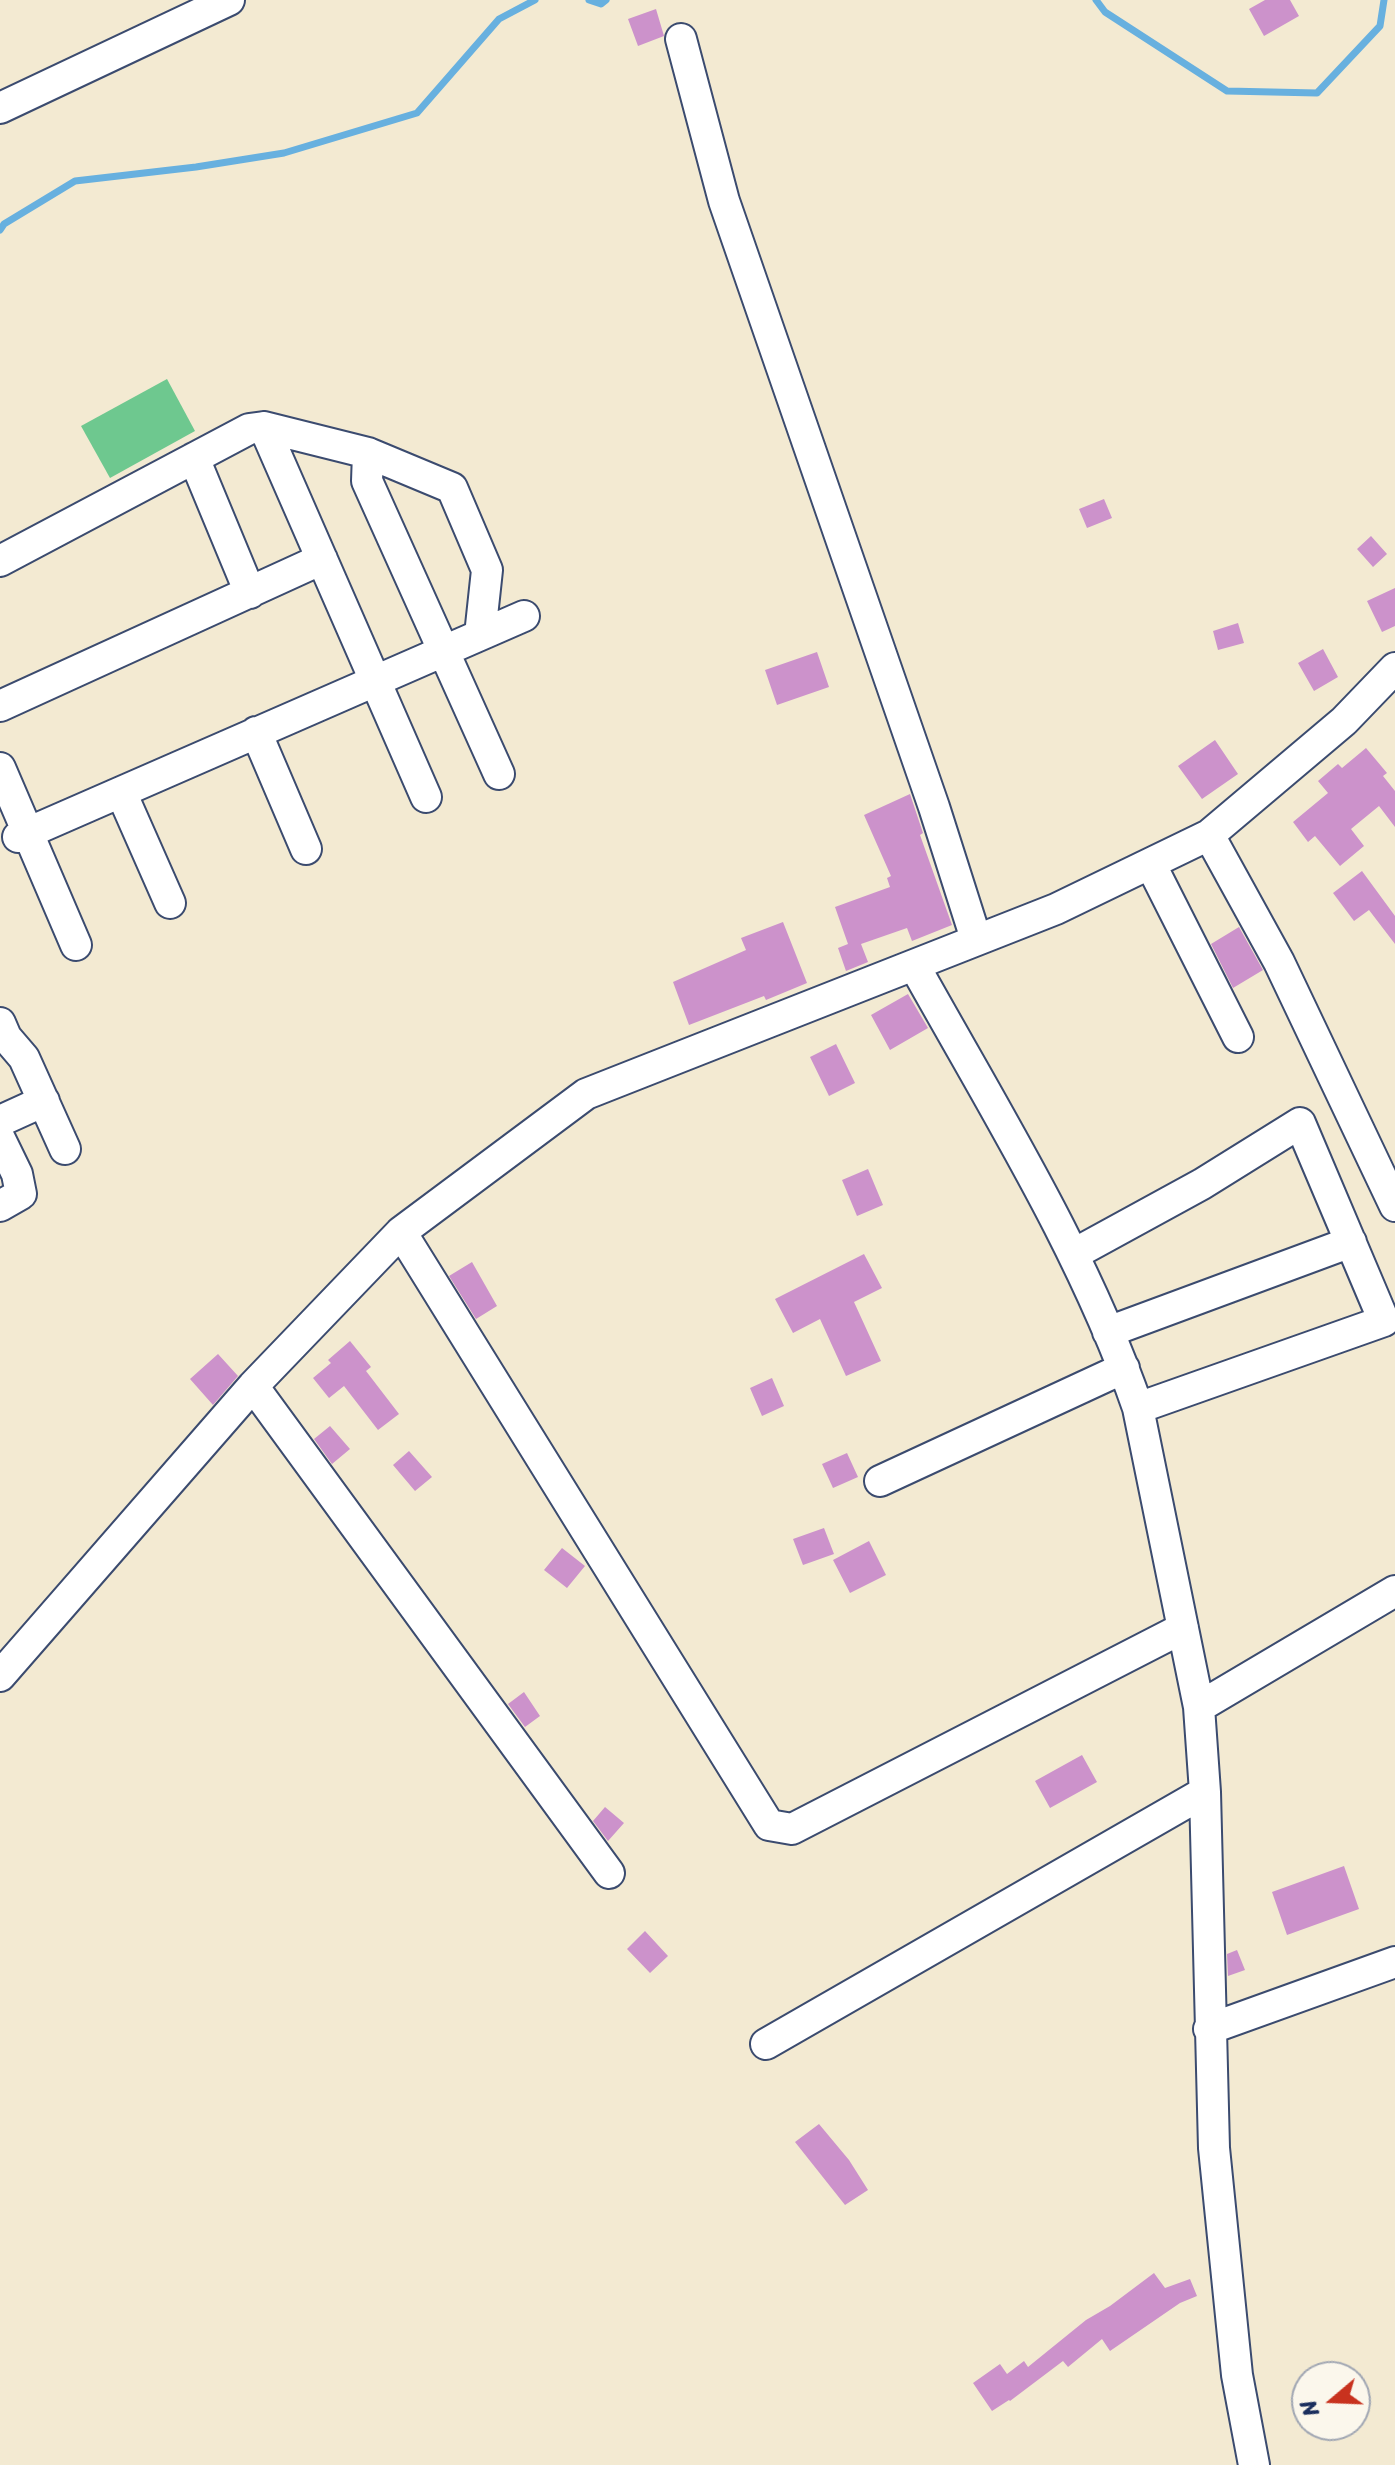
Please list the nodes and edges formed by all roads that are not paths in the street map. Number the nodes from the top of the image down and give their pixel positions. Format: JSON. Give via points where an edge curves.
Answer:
{"nodes":[{"id":1,"x":229,"y":0,"type":"edge"},
{"id":2,"x":681,"y":39,"type":"dead end"},
{"id":3,"x":0,"y":108,"type":"edge"},
{"id":4,"x":264,"y":427,"type":"junction"},
{"id":5,"x":368,"y":453,"type":"junction"},
{"id":6,"x":194,"y":458,"type":"junction"},
{"id":7,"x":322,"y":559,"type":"junction"},
{"id":8,"x":0,"y":561,"type":"edge"},
{"id":9,"x":250,"y":593,"type":"junction"},
{"id":10,"x":524,"y":616,"type":"dead end"},
{"id":11,"x":480,"y":635,"type":"junction"},
{"id":12,"x":443,"y":650,"type":"junction"},
{"id":13,"x":1395,"y":668,"type":"edge"},
{"id":14,"x":375,"y":680,"type":"junction"},
{"id":15,"x":0,"y":706,"type":"edge"},
{"id":16,"x":256,"y":732,"type":"junction"},
{"id":17,"x":0,"y":768,"type":"edge"},
{"id":18,"x":499,"y":774,"type":"dead end"},
{"id":19,"x":121,"y":792,"type":"junction"},
{"id":20,"x":426,"y":797,"type":"dead end"},
{"id":21,"x":1209,"y":835,"type":"junction"},
{"id":22,"x":12,"y":840,"type":"edge"},
{"id":23,"x":306,"y":849,"type":"dead end"},
{"id":24,"x":1151,"y":865,"type":"junction"},
{"id":25,"x":170,"y":903,"type":"dead end"},
{"id":26,"x":976,"y":939,"type":"junction"},
{"id":27,"x":76,"y":945,"type":"dead end"},
{"id":28,"x":914,"y":965,"type":"junction"},
{"id":29,"x":2,"y":1034,"type":"edge"},
{"id":30,"x":1238,"y":1037,"type":"dead end"},
{"id":31,"x":44,"y":1101,"type":"junction"},
{"id":32,"x":0,"y":1121,"type":"edge"},
{"id":33,"x":0,"y":1139,"type":"edge"},
{"id":34,"x":65,"y":1149,"type":"dead end"},
{"id":35,"x":0,"y":1206,"type":"edge"},
{"id":36,"x":1395,"y":1206,"type":"edge"},
{"id":37,"x":401,"y":1232,"type":"junction"},
{"id":38,"x":1351,"y":1242,"type":"junction"},
{"id":39,"x":1074,"y":1254,"type":"junction"},
{"id":40,"x":1108,"y":1332,"type":"junction"},
{"id":41,"x":1124,"y":1368,"type":"junction"},
{"id":42,"x":253,"y":1386,"type":"junction"},
{"id":43,"x":1138,"y":1408,"type":"junction"},
{"id":44,"x":880,"y":1481,"type":"dead end"},
{"id":45,"x":1395,"y":1591,"type":"edge"},
{"id":46,"x":1183,"y":1628,"type":"junction"},
{"id":47,"x":0,"y":1676,"type":"edge"},
{"id":48,"x":1199,"y":1707,"type":"junction"},
{"id":49,"x":1205,"y":1792,"type":"junction"},
{"id":50,"x":609,"y":1873,"type":"dead end"},
{"id":51,"x":1395,"y":1962,"type":"edge"},
{"id":52,"x":1209,"y":2029,"type":"junction"},
{"id":53,"x":766,"y":2044,"type":"dead end"},
{"id":54,"x":1254,"y":2465,"type":"edge"}],
"edges":[{"from":1,"to":3,"type":"street"},
{"from":2,"to":26,"type":"street","via":[[724,201]]},
{"from":4,"to":5,"type":"street"},
{"from":4,"to":6,"type":"street","via":[[249,429]]},
{"from":4,"to":7,"type":"street"},
{"from":5,"to":11,"type":"street","via":[[452,488],[487,570]]},
{"from":5,"to":12,"type":"street","via":[[367,481]]},
{"from":6,"to":8,"type":"street"},
{"from":6,"to":9,"type":"street"},
{"from":7,"to":9,"type":"street"},
{"from":7,"to":14,"type":"street"},
{"from":9,"to":15,"type":"street"},
{"from":10,"to":11,"type":"street"},
{"from":11,"to":12,"type":"street"},
{"from":12,"to":14,"type":"street"},
{"from":12,"to":18,"type":"street"},
{"from":13,"to":21,"type":"street","via":[[1344,721]]},
{"from":14,"to":16,"type":"street"},
{"from":14,"to":20,"type":"street"},
{"from":16,"to":19,"type":"street"},
{"from":16,"to":23,"type":"street"},
{"from":17,"to":22,"type":"street"},
{"from":19,"to":22,"type":"street"},
{"from":19,"to":25,"type":"street"},
{"from":21,"to":24,"type":"street"},
{"from":21,"to":36,"type":"street","via":[[1279,962]]},
{"from":22,"to":27,"type":"street"},
{"from":24,"to":26,"type":"street"},
{"from":24,"to":30,"type":"street"},
{"from":26,"to":28,"type":"street"},
{"from":28,"to":37,"type":"street","via":[[586,1094]]},
{"from":28,"to":39,"type":"street"},
{"from":29,"to":31,"type":"street","via":[[24,1058]]},
{"from":31,"to":32,"type":"street"},
{"from":31,"to":34,"type":"street"},
{"from":33,"to":35,"type":"street","via":[[21,1194]]},
{"from":37,"to":42,"type":"street"},
{"from":37,"to":46,"type":"street","via":[[769,1825],[792,1829]]},
{"from":38,"to":39,"type":"street","via":[[1300,1123]]},
{"from":38,"to":40,"type":"street"},
{"from":38,"to":43,"type":"street","via":[[1384,1321]]},
{"from":39,"to":40,"type":"street"},
{"from":40,"to":41,"type":"street"},
{"from":41,"to":43,"type":"street"},
{"from":41,"to":44,"type":"street"},
{"from":42,"to":47,"type":"street"},
{"from":42,"to":50,"type":"street"},
{"from":43,"to":46,"type":"street"},
{"from":45,"to":48,"type":"street"},
{"from":46,"to":48,"type":"street"},
{"from":48,"to":49,"type":"street"},
{"from":49,"to":52,"type":"street"},
{"from":49,"to":53,"type":"street"},
{"from":51,"to":52,"type":"street"},
{"from":52,"to":54,"type":"street","via":[[1214,2148],[1237,2375]]}]}
